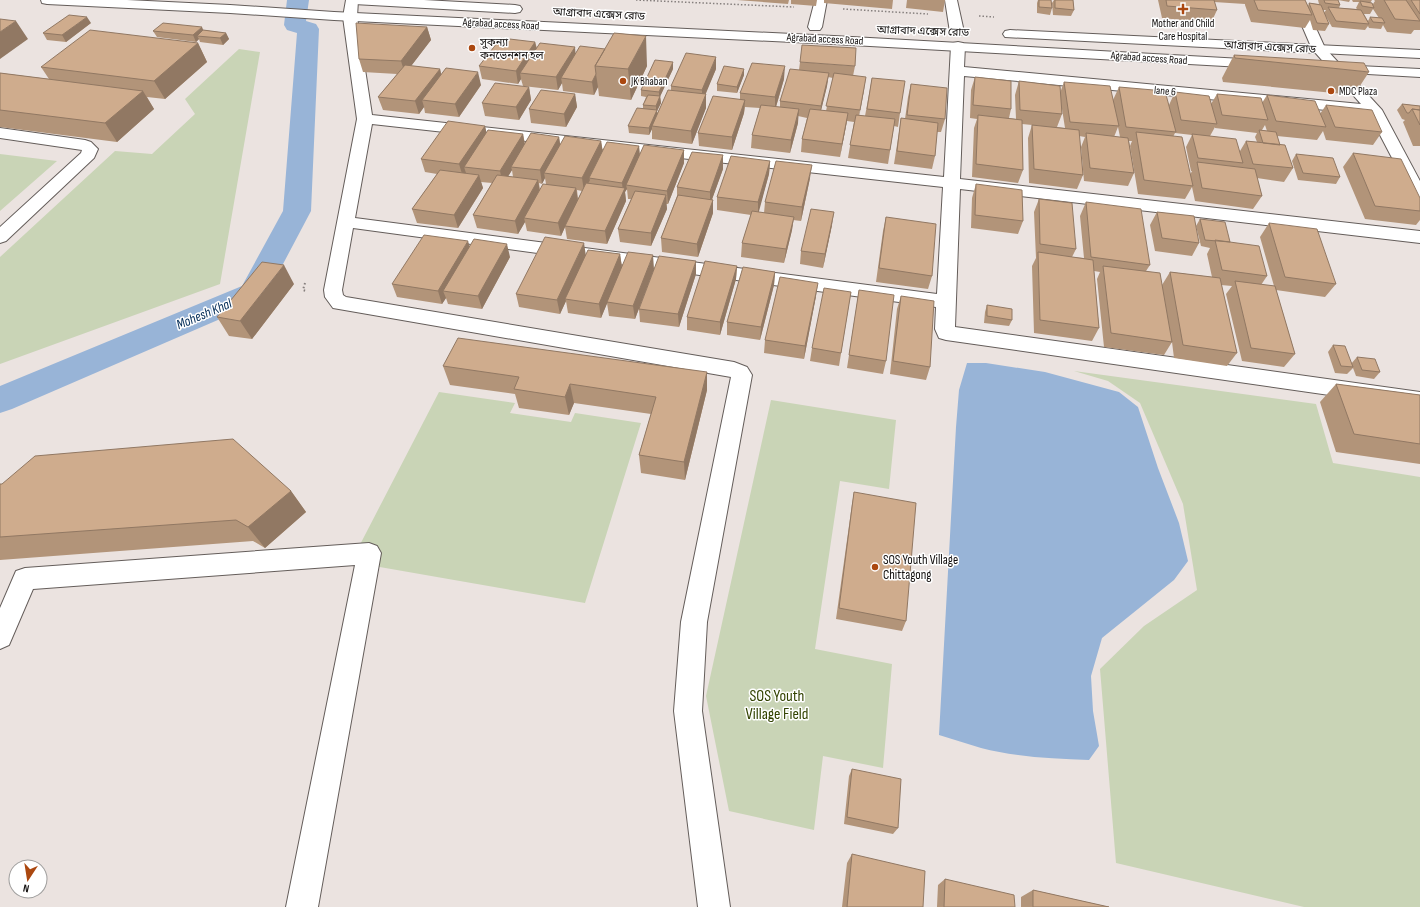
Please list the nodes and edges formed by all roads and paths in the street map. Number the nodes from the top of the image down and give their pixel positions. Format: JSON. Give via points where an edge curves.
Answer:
{"nodes":[{"id":1,"x":47,"y":0,"type":"edge"},
{"id":2,"x":353,"y":0,"type":"edge"},
{"id":3,"x":820,"y":0,"type":"edge"},
{"id":4,"x":951,"y":0,"type":"edge"},
{"id":5,"x":1297,"y":0,"type":"edge"},
{"id":6,"x":529,"y":10,"type":"dead end"},
{"id":7,"x":350,"y":17,"type":"junction"},
{"id":8,"x":744,"y":23,"type":"dead end"},
{"id":9,"x":815,"y":27,"type":"junction"},
{"id":10,"x":855,"y":28,"type":"dead end"},
{"id":11,"x":942,"y":31,"type":"dead end"},
{"id":12,"x":957,"y":32,"type":"junction"},
{"id":13,"x":973,"y":32,"type":"dead end"},
{"id":14,"x":997,"y":34,"type":"dead end"},
{"id":15,"x":958,"y":46,"type":"junction"},
{"id":16,"x":1319,"y":49,"type":"junction"},
{"id":17,"x":1420,"y":54,"type":"edge"},
{"id":18,"x":1271,"y":65,"type":"dead end"},
{"id":19,"x":1316,"y":68,"type":"edge"},
{"id":20,"x":1337,"y":69,"type":"junction"},
{"id":21,"x":957,"y":71,"type":"junction"},
{"id":22,"x":1420,"y":73,"type":"edge"},
{"id":23,"x":1374,"y":110,"type":"junction"},
{"id":24,"x":365,"y":119,"type":"junction"},
{"id":25,"x":0,"y":133,"type":"edge"},
{"id":26,"x":952,"y":183,"type":"junction"},
{"id":27,"x":1420,"y":196,"type":"edge"},
{"id":28,"x":347,"y":222,"type":"junction"},
{"id":29,"x":0,"y":237,"type":"edge"},
{"id":30,"x":1420,"y":237,"type":"edge"},
{"id":31,"x":947,"y":302,"type":"junction"},
{"id":32,"x":1420,"y":400,"type":"edge"},
{"id":33,"x":0,"y":637,"type":"edge"},
{"id":34,"x":302,"y":907,"type":"edge"},
{"id":35,"x":714,"y":907,"type":"edge"}],
"edges":[{"from":1,"to":7,"type":"street","name":"Agrabad access Road"},
{"from":2,"to":6,"type":"street"},
{"from":2,"to":7,"type":"street"},
{"from":3,"to":9,"type":"street"},
{"from":4,"to":12,"type":"street"},
{"from":5,"to":16,"type":"street"},
{"from":7,"to":15,"type":"street","name":"Agrabad access Road"},
{"from":7,"to":24,"type":"street"},
{"from":8,"to":9,"type":"street"},
{"from":9,"to":10,"type":"street"},
{"from":11,"to":12,"type":"street","name":"আগ্রাবাদ এক্সেস রোড"},
{"from":12,"to":13,"type":"street","name":"আগ্রাবাদ এক্সেস রোড"},
{"from":14,"to":16,"type":"street","name":"আগ্রাবাদ এক্সেস রোড"},
{"from":15,"to":18,"type":"street","name":"Agrabad access Road"},
{"from":15,"to":21,"type":"street"},
{"from":16,"to":17,"type":"street","name":"আগ্রাবাদ এক্সেস রোড"},
{"from":16,"to":20,"type":"street"},
{"from":19,"to":20,"type":"street"},
{"from":20,"to":22,"type":"street"},
{"from":20,"to":23,"type":"street"},
{"from":21,"to":23,"type":"street","name":"lane 6"},
{"from":21,"to":26,"type":"street"},
{"from":23,"to":27,"type":"street"},
{"from":24,"to":26,"type":"street"},
{"from":24,"to":28,"type":"street"},
{"from":25,"to":29,"type":"street","via":[[85,145],[90,149],[88,155]]},
{"from":26,"to":30,"type":"street"},
{"from":26,"to":31,"type":"street"},
{"from":28,"to":31,"type":"street"},
{"from":28,"to":35,"type":"street","via":[[333,290],[334,297],[340,303],[734,370],[742,375],[694,622],[688,711]]},
{"from":31,"to":32,"type":"street","via":[[945,329],[946,333],[952,335]]},
{"from":33,"to":34,"type":"street","via":[[25,580],[369,553]]}]}
